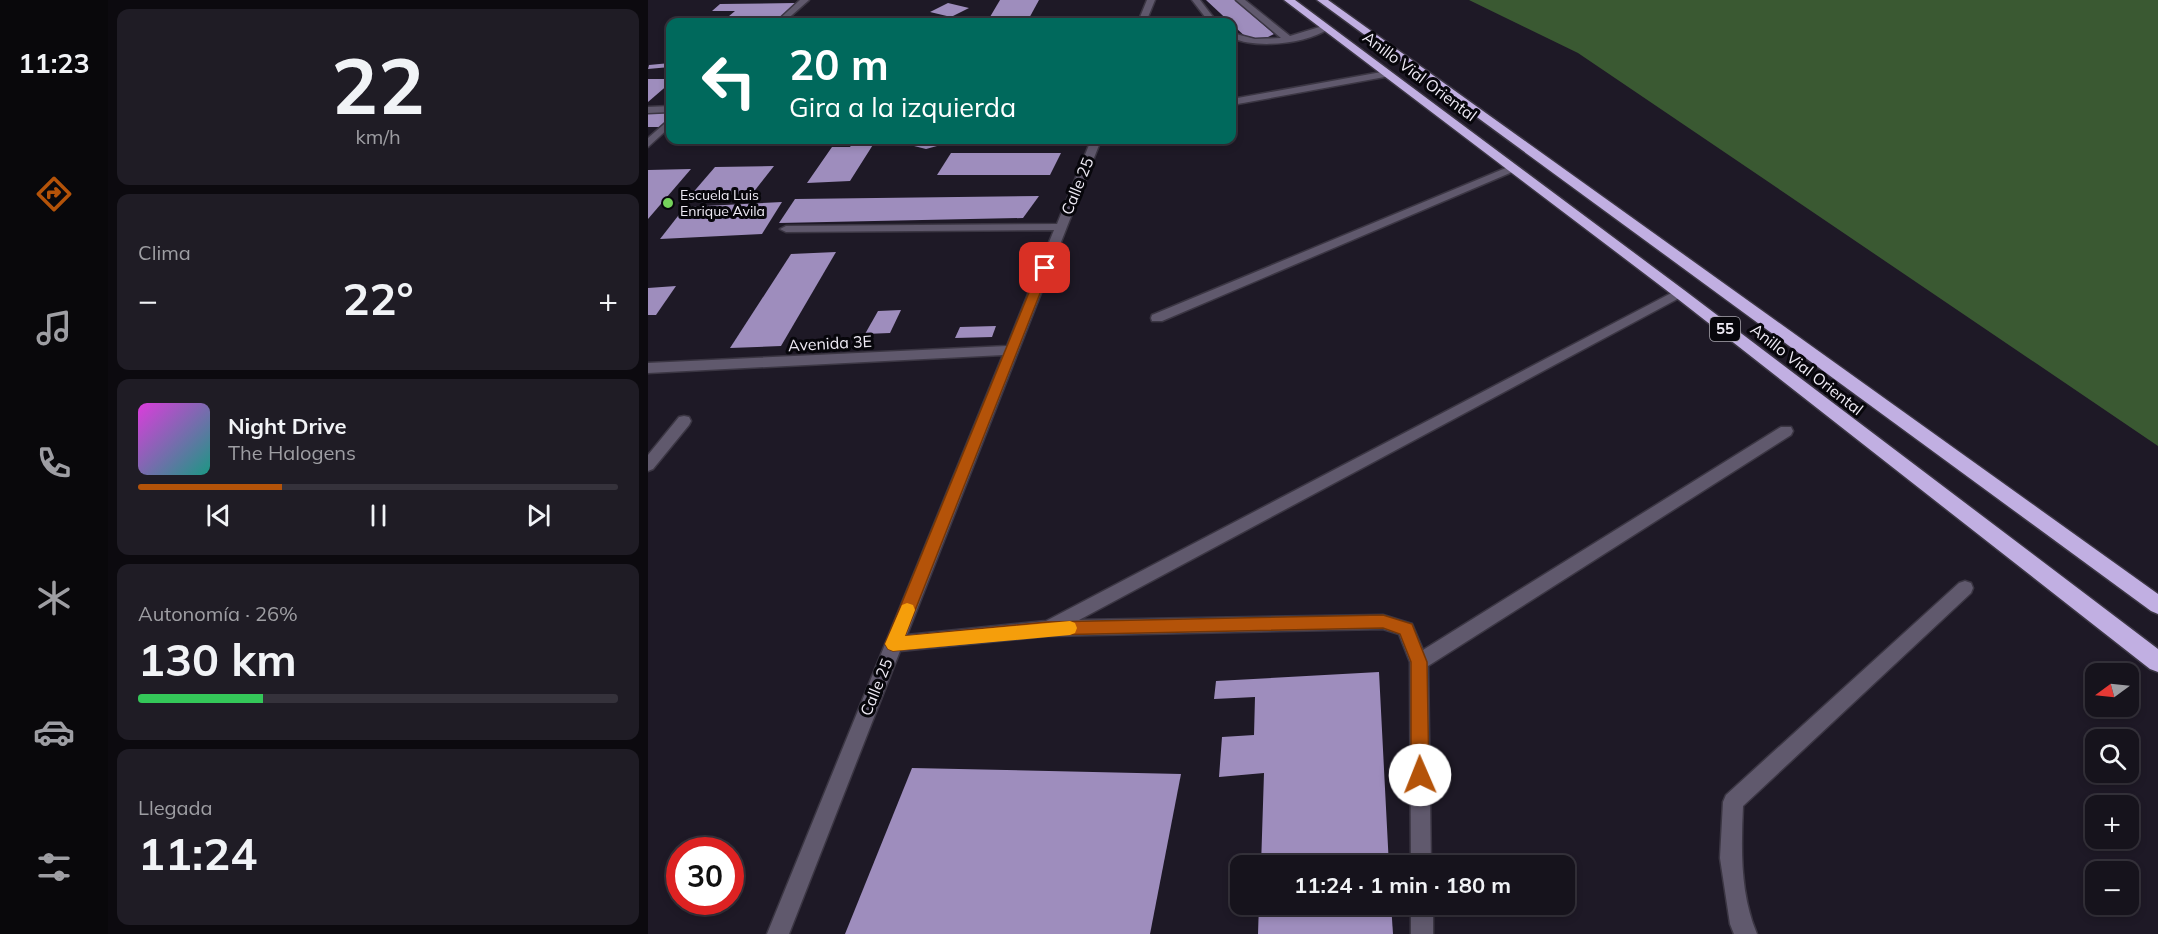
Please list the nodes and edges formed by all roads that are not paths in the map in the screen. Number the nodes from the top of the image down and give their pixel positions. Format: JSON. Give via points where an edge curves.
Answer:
{"nodes":[{"id":1,"x":804,"y":0,"type":"edge"},
{"id":2,"x":1151,"y":0,"type":"edge"},
{"id":3,"x":1196,"y":0,"type":"edge"},
{"id":4,"x":1240,"y":0,"type":"edge"},
{"id":5,"x":1289,"y":0,"type":"edge"},
{"id":6,"x":1322,"y":0,"type":"edge"},
{"id":7,"x":784,"y":18,"type":"edge"},
{"id":8,"x":1144,"y":18,"type":"edge"},
{"id":9,"x":1210,"y":18,"type":"edge"},
{"id":10,"x":1326,"y":28,"type":"junction"},
{"id":11,"x":1236,"y":36,"type":"edge"},
{"id":12,"x":1288,"y":39,"type":"junction"},
{"id":13,"x":1388,"y":74,"type":"junction"},
{"id":14,"x":1236,"y":101,"type":"edge"},
{"id":15,"x":666,"y":109,"type":"edge"},
{"id":16,"x":648,"y":110,"type":"edge"},
{"id":17,"x":666,"y":126,"type":"edge"},
{"id":18,"x":648,"y":144,"type":"edge"},
{"id":19,"x":1094,"y":144,"type":"edge"},
{"id":20,"x":1512,"y":168,"type":"junction"},
{"id":21,"x":1061,"y":227,"type":"junction"},
{"id":22,"x":786,"y":230,"type":"dead end"},
{"id":23,"x":1679,"y":293,"type":"junction"},
{"id":24,"x":1157,"y":318,"type":"dead end"},
{"id":25,"x":1013,"y":350,"type":"junction"},
{"id":26,"x":648,"y":368,"type":"edge"},
{"id":27,"x":684,"y":421,"type":"dead end"},
{"id":28,"x":1786,"y":431,"type":"dead end"},
{"id":29,"x":648,"y":465,"type":"edge"},
{"id":30,"x":1965,"y":588,"type":"dead end"},
{"id":31,"x":2158,"y":605,"type":"edge"},
{"id":32,"x":1047,"y":628,"type":"junction"},
{"id":33,"x":893,"y":644,"type":"junction"},
{"id":34,"x":1419,"y":662,"type":"junction"},
{"id":35,"x":2158,"y":662,"type":"edge"},
{"id":36,"x":1421,"y":855,"type":"edge"},
{"id":37,"x":1422,"y":915,"type":"edge"},
{"id":38,"x":778,"y":934,"type":"edge"},
{"id":39,"x":1422,"y":934,"type":"edge"},
{"id":40,"x":1746,"y":934,"type":"edge"}],
"edges":[{"from":1,"to":7,"type":"street"},
{"from":2,"to":8,"type":"street"},
{"from":3,"to":9,"type":"street"},
{"from":4,"to":12,"type":"street"},
{"from":5,"to":10,"type":"highway","name":"Anillo Vial Oriental","number":"55"},
{"from":6,"to":31,"type":"highway","name":"Anillo Vial Oriental","number":"55"},
{"from":10,"to":12,"type":"street"},
{"from":10,"to":13,"type":"highway","name":"Anillo Vial Oriental","number":"55"},
{"from":11,"to":12,"type":"street","via":[[1258,43]]},
{"from":13,"to":14,"type":"street"},
{"from":13,"to":20,"type":"highway","name":"Anillo Vial Oriental","number":"55"},
{"from":15,"to":16,"type":"street"},
{"from":17,"to":18,"type":"street"},
{"from":19,"to":21,"type":"street","name":"Calle 25"},
{"from":20,"to":23,"type":"highway","name":"Anillo Vial Oriental","number":"55"},
{"from":20,"to":24,"type":"street"},
{"from":21,"to":22,"type":"street"},
{"from":21,"to":25,"type":"street","name":"Calle 25"},
{"from":23,"to":32,"type":"street"},
{"from":23,"to":35,"type":"highway","name":"Anillo Vial Oriental","number":"55"},
{"from":25,"to":26,"type":"street","name":"Avenida 3E"},
{"from":25,"to":33,"type":"street","name":"Calle 25"},
{"from":27,"to":29,"type":"street"},
{"from":28,"to":34,"type":"street"},
{"from":30,"to":40,"type":"street","via":[[1732,802],[1730,858]]},
{"from":32,"to":33,"type":"street"},
{"from":32,"to":34,"type":"street","via":[[1383,622],[1406,629]]},
{"from":33,"to":38,"type":"street","name":"Calle 25"},
{"from":34,"to":36,"type":"street"},
{"from":37,"to":39,"type":"street"}]}
